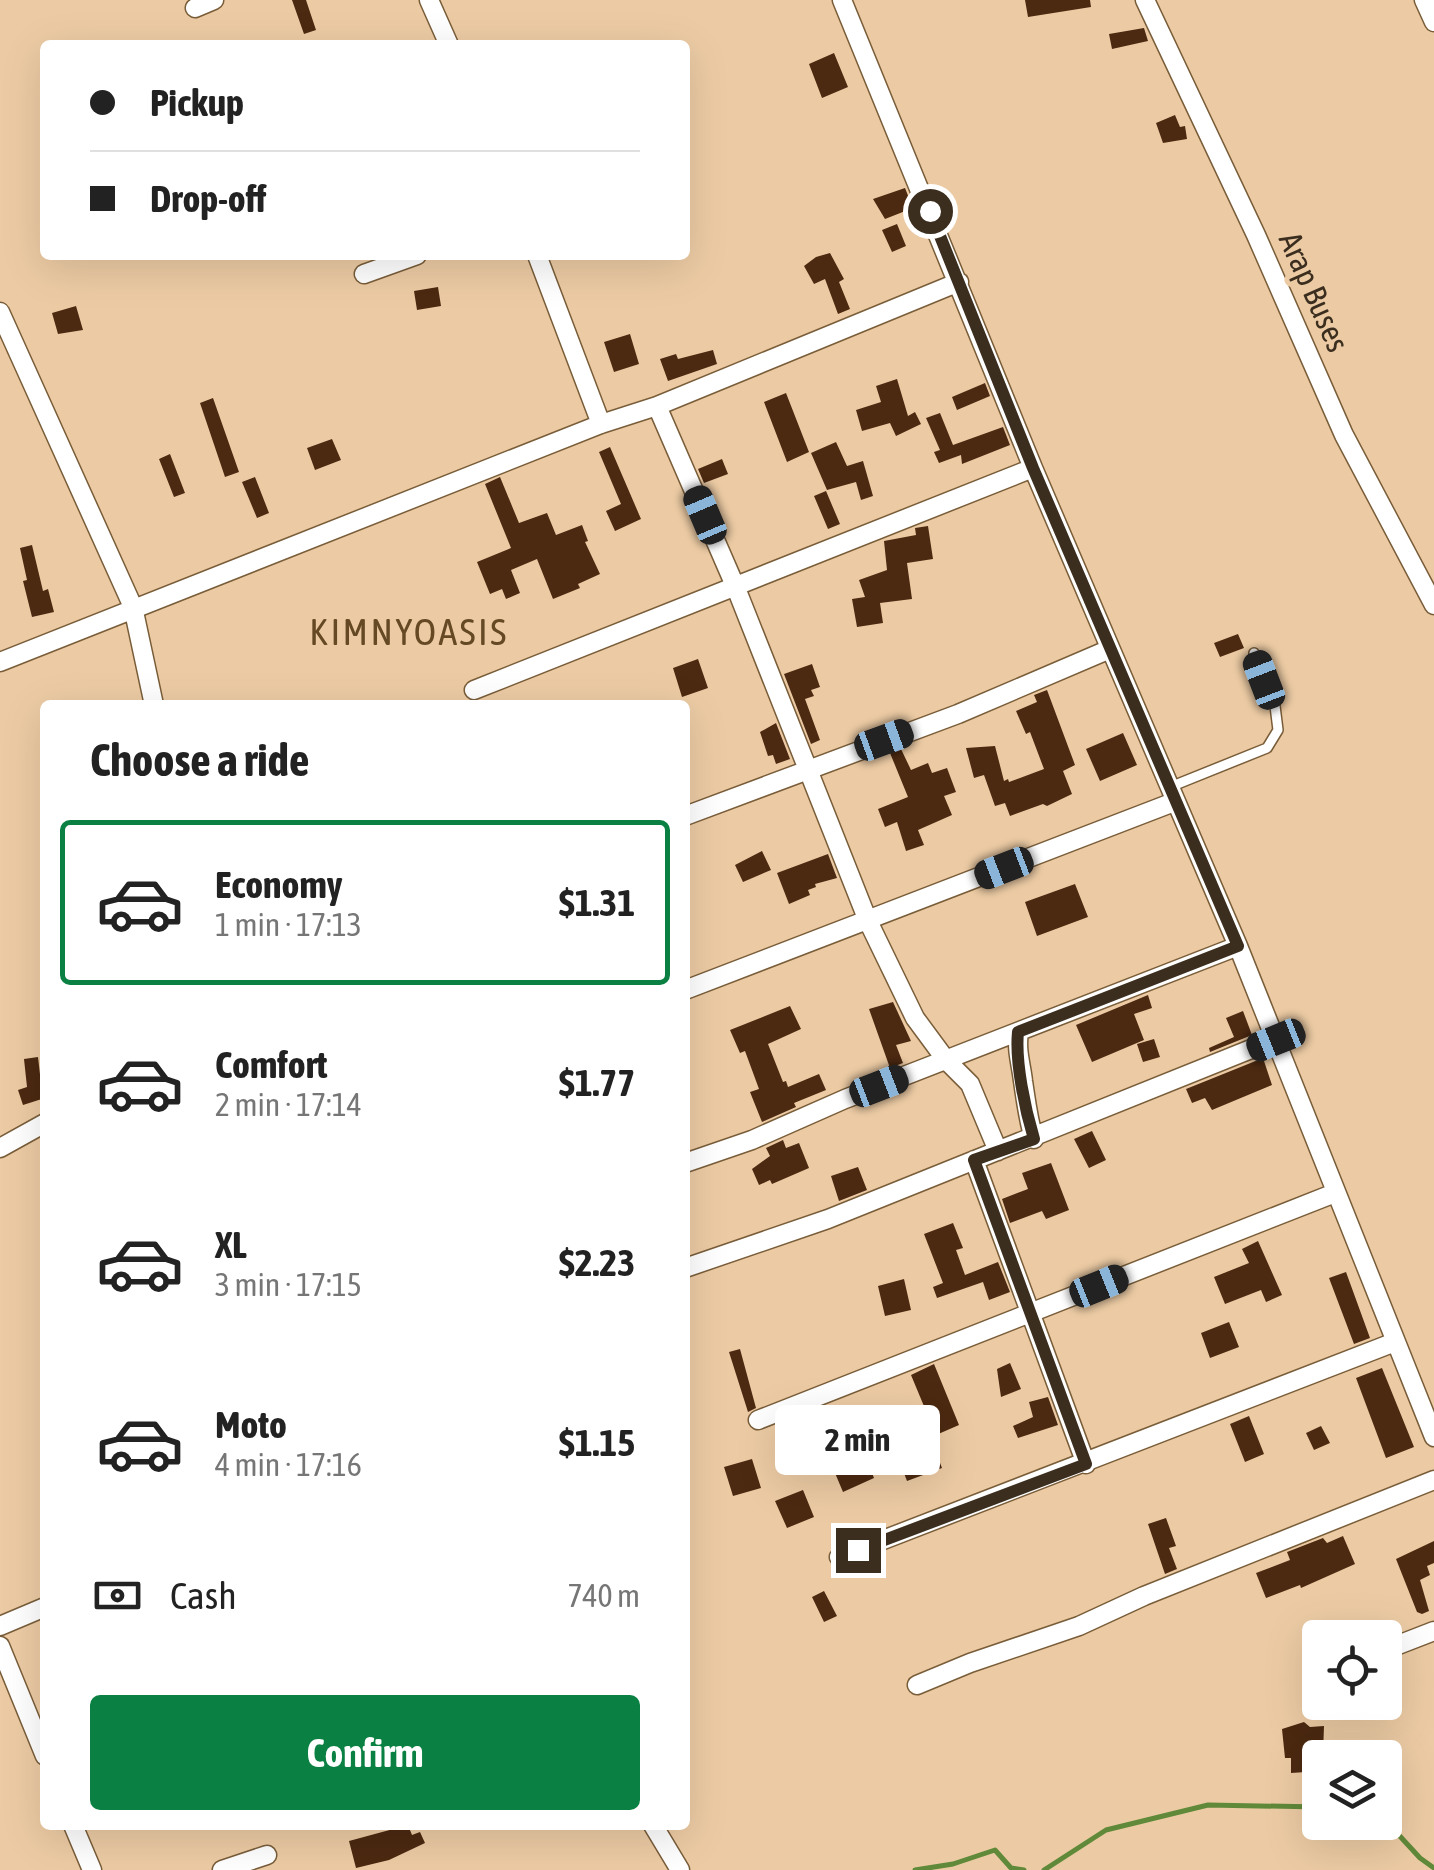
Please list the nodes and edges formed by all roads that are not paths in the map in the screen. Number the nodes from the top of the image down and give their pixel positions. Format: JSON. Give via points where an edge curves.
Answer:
{"nodes":[{"id":1,"x":214,"y":0,"type":"edge"},
{"id":2,"x":429,"y":0,"type":"edge"},
{"id":3,"x":842,"y":0,"type":"edge"},
{"id":4,"x":1145,"y":0,"type":"edge"},
{"id":5,"x":1424,"y":0,"type":"edge"},
{"id":6,"x":196,"y":8,"type":"dead end"},
{"id":7,"x":1434,"y":22,"type":"edge"},
{"id":8,"x":446,"y":40,"type":"edge"},
{"id":9,"x":403,"y":260,"type":"edge"},
{"id":10,"x":539,"y":260,"type":"edge"},
{"id":11,"x":364,"y":274,"type":"dead end"},
{"id":12,"x":960,"y":282,"type":"junction"},
{"id":13,"x":0,"y":312,"type":"edge"},
{"id":14,"x":658,"y":406,"type":"junction"},
{"id":15,"x":602,"y":424,"type":"junction"},
{"id":16,"x":1033,"y":468,"type":"junction"},
{"id":17,"x":736,"y":588,"type":"junction"},
{"id":18,"x":1434,"y":605,"type":"edge"},
{"id":19,"x":133,"y":607,"type":"junction"},
{"id":20,"x":1110,"y":649,"type":"junction"},
{"id":21,"x":1254,"y":653,"type":"dead end"},
{"id":22,"x":0,"y":662,"type":"edge"},
{"id":23,"x":474,"y":690,"type":"dead end"},
{"id":24,"x":153,"y":700,"type":"edge"},
{"id":25,"x":809,"y":767,"type":"junction"},
{"id":26,"x":1171,"y":795,"type":"junction"},
{"id":27,"x":690,"y":814,"type":"edge"},
{"id":28,"x":868,"y":920,"type":"junction"},
{"id":29,"x":1238,"y":946,"type":"junction"},
{"id":30,"x":690,"y":988,"type":"edge"},
{"id":31,"x":1018,"y":1032,"type":"junction"},
{"id":32,"x":1276,"y":1040,"type":"junction"},
{"id":33,"x":946,"y":1060,"type":"junction"},
{"id":34,"x":40,"y":1126,"type":"edge"},
{"id":35,"x":1034,"y":1139,"type":"junction"},
{"id":36,"x":0,"y":1148,"type":"edge"},
{"id":37,"x":998,"y":1151,"type":"junction"},
{"id":38,"x":974,"y":1160,"type":"junction"},
{"id":39,"x":690,"y":1162,"type":"edge"},
{"id":40,"x":1335,"y":1194,"type":"junction"},
{"id":41,"x":690,"y":1266,"type":"edge"},
{"id":42,"x":1032,"y":1312,"type":"junction"},
{"id":43,"x":1395,"y":1342,"type":"junction"},
{"id":44,"x":758,"y":1420,"type":"dead end"},
{"id":45,"x":1434,"y":1438,"type":"edge"},
{"id":46,"x":1086,"y":1464,"type":"junction"},
{"id":47,"x":1434,"y":1480,"type":"edge"},
{"id":48,"x":839,"y":1557,"type":"dead end"},
{"id":49,"x":40,"y":1609,"type":"edge"},
{"id":50,"x":0,"y":1626,"type":"edge"},
{"id":51,"x":1434,"y":1631,"type":"edge"},
{"id":52,"x":1402,"y":1643,"type":"edge"},
{"id":53,"x":0,"y":1646,"type":"edge"},
{"id":54,"x":917,"y":1685,"type":"dead end"},
{"id":55,"x":40,"y":1744,"type":"edge"},
{"id":56,"x":76,"y":1830,"type":"edge"},
{"id":57,"x":656,"y":1830,"type":"edge"},
{"id":58,"x":267,"y":1856,"type":"dead end"},
{"id":59,"x":92,"y":1870,"type":"edge"},
{"id":60,"x":222,"y":1870,"type":"edge"},
{"id":61,"x":680,"y":1870,"type":"edge"}],
"edges":[{"from":1,"to":6,"type":"street"},
{"from":2,"to":8,"type":"street"},
{"from":3,"to":12,"type":"street"},
{"from":4,"to":18,"type":"street","name":"Arap Buses","via":[[1344,434]]},
{"from":5,"to":7,"type":"street"},
{"from":9,"to":11,"type":"street"},
{"from":10,"to":15,"type":"street"},
{"from":12,"to":14,"type":"street"},
{"from":12,"to":16,"type":"street"},
{"from":13,"to":19,"type":"street"},
{"from":14,"to":15,"type":"street"},
{"from":14,"to":17,"type":"street"},
{"from":15,"to":19,"type":"street"},
{"from":16,"to":17,"type":"street"},
{"from":16,"to":20,"type":"street"},
{"from":17,"to":23,"type":"street"},
{"from":17,"to":25,"type":"street"},
{"from":19,"to":22,"type":"street"},
{"from":19,"to":24,"type":"street"},
{"from":20,"to":25,"type":"street","via":[[958,714]]},
{"from":20,"to":26,"type":"street"},
{"from":21,"to":26,"type":"lane","via":[[1278,730],[1267,748]]},
{"from":25,"to":27,"type":"street"},
{"from":25,"to":28,"type":"street"},
{"from":26,"to":28,"type":"street"},
{"from":26,"to":29,"type":"street"},
{"from":28,"to":30,"type":"street"},
{"from":28,"to":33,"type":"street","via":[[915,1018]]},
{"from":29,"to":31,"type":"street"},
{"from":29,"to":32,"type":"street"},
{"from":31,"to":33,"type":"street"},
{"from":31,"to":35,"type":"street","via":[[1024,1107]]},
{"from":32,"to":35,"type":"street"},
{"from":32,"to":40,"type":"street"},
{"from":33,"to":37,"type":"street","via":[[970,1084]]},
{"from":33,"to":39,"type":"street"},
{"from":34,"to":36,"type":"street"},
{"from":35,"to":37,"type":"street"},
{"from":37,"to":38,"type":"street"},
{"from":38,"to":41,"type":"street"},
{"from":38,"to":42,"type":"street"},
{"from":40,"to":42,"type":"street"},
{"from":40,"to":43,"type":"street"},
{"from":42,"to":44,"type":"street"},
{"from":42,"to":46,"type":"street"},
{"from":43,"to":45,"type":"street"},
{"from":43,"to":46,"type":"street"},
{"from":46,"to":48,"type":"street"},
{"from":47,"to":54,"type":"street"},
{"from":49,"to":50,"type":"street"},
{"from":51,"to":52,"type":"street"},
{"from":53,"to":55,"type":"street"},
{"from":56,"to":59,"type":"street"},
{"from":57,"to":61,"type":"street"},
{"from":58,"to":60,"type":"street"}]}
